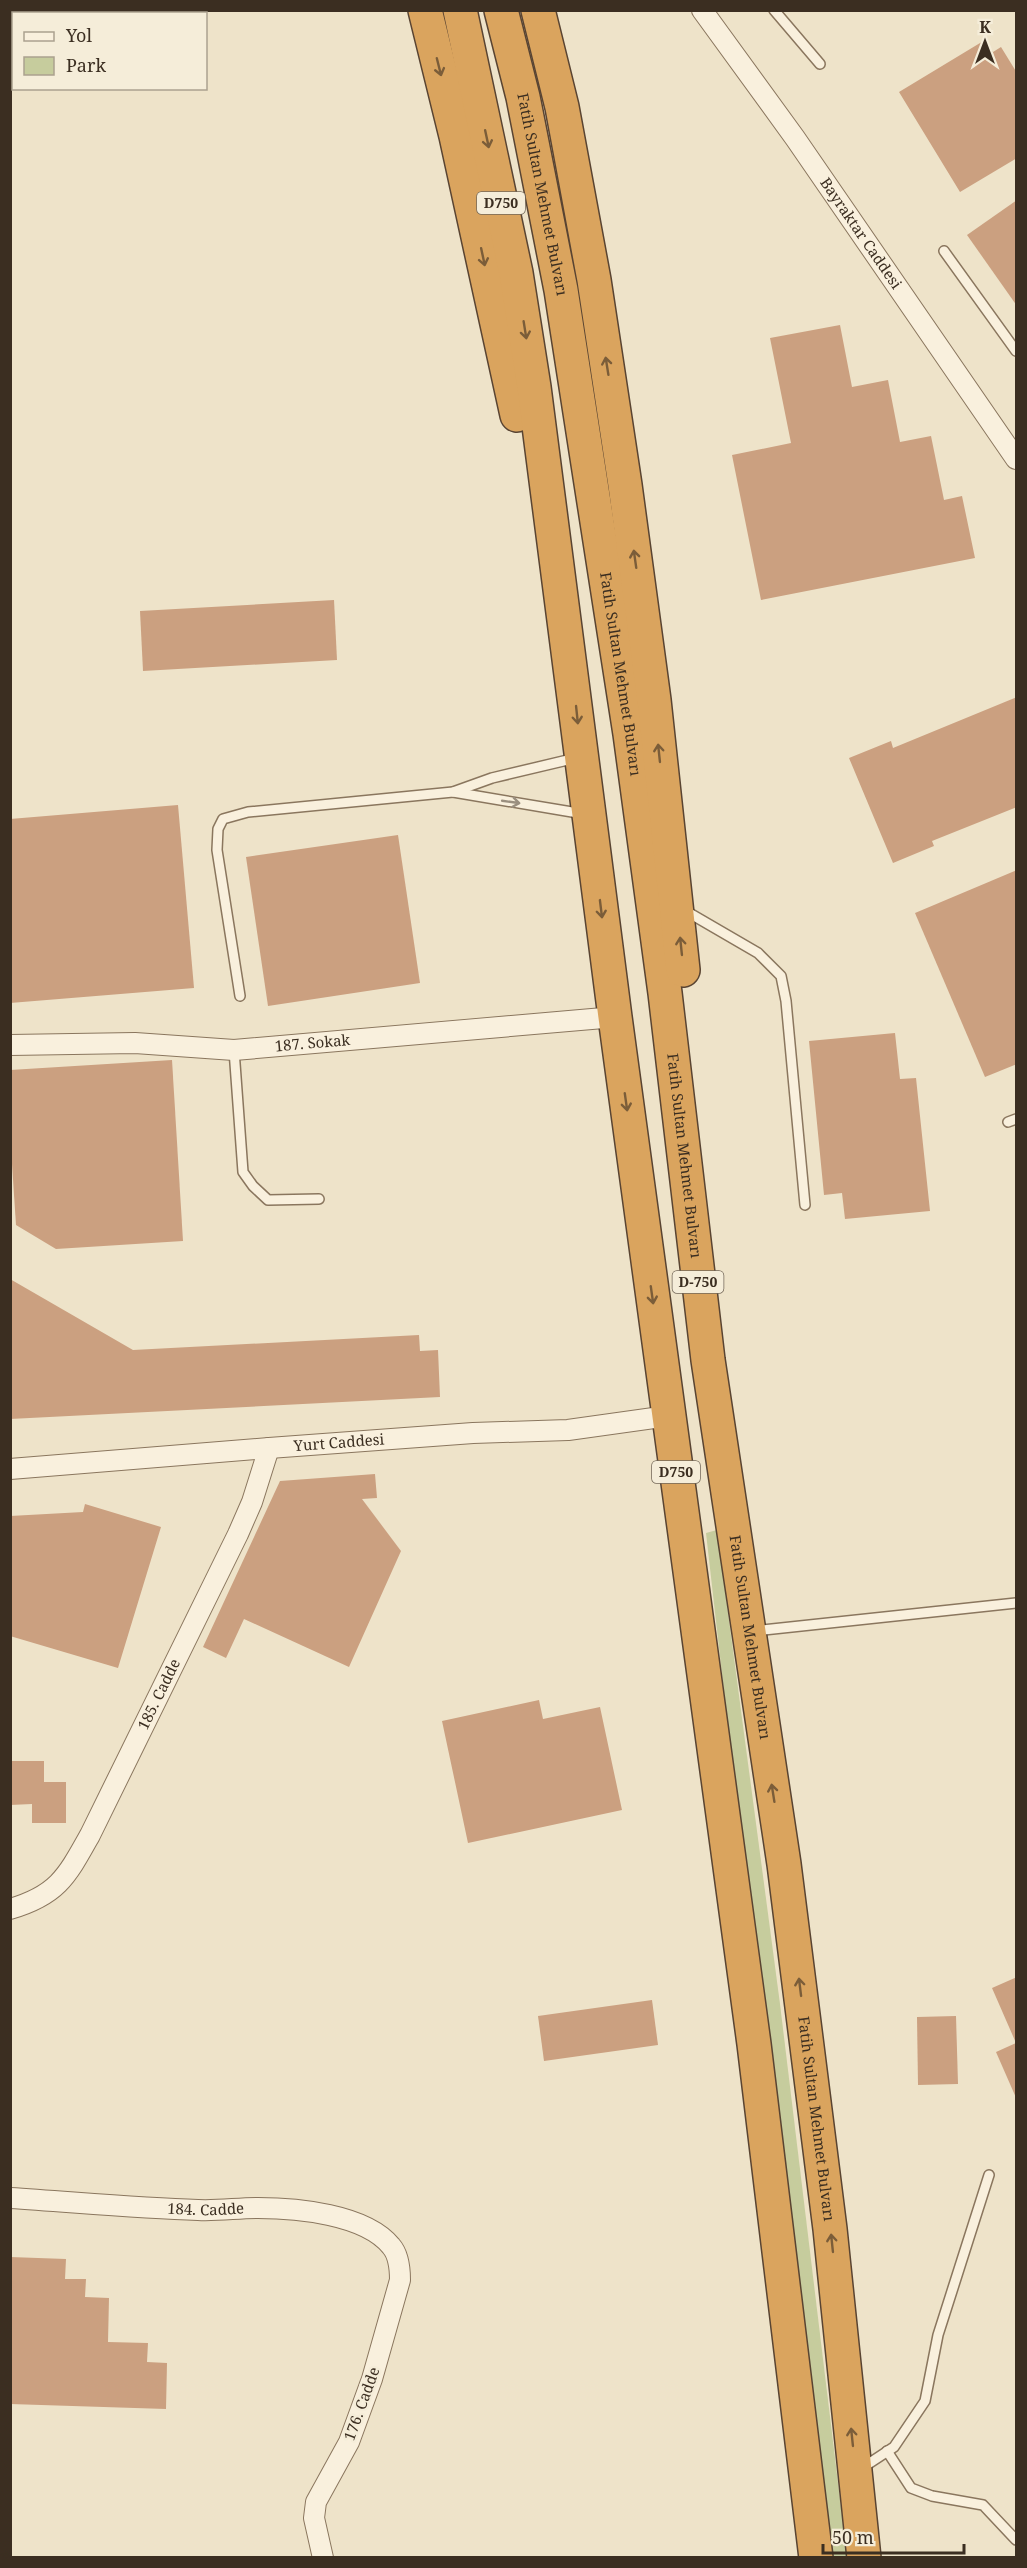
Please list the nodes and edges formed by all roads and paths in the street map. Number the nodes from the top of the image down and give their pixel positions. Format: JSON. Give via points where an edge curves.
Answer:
{"nodes":[{"id":1,"x":425,"y":10,"type":"edge"},
{"id":2,"x":538,"y":10,"type":"edge"},
{"id":3,"x":702,"y":10,"type":"edge"},
{"id":4,"x":774,"y":10,"type":"edge"},
{"id":5,"x":501,"y":11,"type":"edge"},
{"id":6,"x":461,"y":15,"type":"edge"},
{"id":7,"x":820,"y":64,"type":"dead end"},
{"id":8,"x":944,"y":251,"type":"dead end"},
{"id":9,"x":1017,"y":351,"type":"edge"},
{"id":10,"x":1017,"y":459,"type":"edge"},
{"id":11,"x":571,"y":668,"type":"junction"},
{"id":12,"x":581,"y":756,"type":"junction"},
{"id":13,"x":453,"y":792,"type":"junction"},
{"id":14,"x":590,"y":817,"type":"junction"},
{"id":15,"x":677,"y":906,"type":"junction"},
{"id":16,"x":240,"y":996,"type":"dead end"},
{"id":17,"x":615,"y":1017,"type":"junction"},
{"id":18,"x":10,"y":1046,"type":"edge"},
{"id":19,"x":234,"y":1050,"type":"junction"},
{"id":20,"x":678,"y":1109,"type":"junction"},
{"id":21,"x":320,"y":1199,"type":"dead end"},
{"id":22,"x":805,"y":1205,"type":"dead end"},
{"id":23,"x":668,"y":1416,"type":"junction"},
{"id":24,"x":269,"y":1448,"type":"junction"},
{"id":25,"x":10,"y":1469,"type":"edge"},
{"id":26,"x":1017,"y":1603,"type":"edge"},
{"id":27,"x":748,"y":1631,"type":"junction"},
{"id":28,"x":10,"y":1909,"type":"edge"},
{"id":29,"x":989,"y":2175,"type":"dead end"},
{"id":30,"x":10,"y":2198,"type":"edge"},
{"id":31,"x":392,"y":2246,"type":"joint"},
{"id":32,"x":887,"y":2451,"type":"junction"},
{"id":33,"x":855,"y":2473,"type":"junction"},
{"id":34,"x":1017,"y":2540,"type":"edge"},
{"id":35,"x":323,"y":2558,"type":"edge"},
{"id":36,"x":816,"y":2558,"type":"edge"},
{"id":37,"x":864,"y":2558,"type":"edge"}],
"edges":[{"from":1,"to":11,"type":"highway","one_way":true},
{"from":15,"to":2,"type":"highway","one_way":true,"via":[[654,700],[594,280],[562,107]]},
{"from":3,"to":10,"type":"street","name":"Bayraktar Caddesi"},
{"from":4,"to":7,"type":"lane"},
{"from":5,"to":20,"type":"highway","name":"Fatih Sultan Mehmet Bulvarı","number":"D-750","via":[[523,97],[561,290],[630,734]]},
{"from":6,"to":11,"type":"highway","number":"D750","one_way":true,"via":[[516,273]]},
{"from":8,"to":9,"type":"lane"},
{"from":11,"to":12,"type":"highway","number":"D750","one_way":true},
{"from":12,"to":13,"type":"lane"},
{"from":12,"to":14,"type":"highway","number":"D750"},
{"from":13,"to":14,"type":"lane","one_way":true},
{"from":13,"to":16,"type":"lane","via":[[248,812],[223,819],[218,829],[217,850]]},
{"from":14,"to":17,"type":"highway","number":"D750","one_way":true},
{"from":20,"to":15,"type":"highway","one_way":true,"via":[[687,1017]]},
{"from":15,"to":22,"type":"lane","via":[[758,953],[781,976]]},
{"from":17,"to":19,"type":"street","name":"187. Sokak"},
{"from":17,"to":23,"type":"highway","number":"D750","one_way":true},
{"from":18,"to":19,"type":"street","name":"187. Sokak","via":[[135,1043]]},
{"from":19,"to":21,"type":"lane","via":[[243,1172],[268,1200]]},
{"from":20,"to":27,"type":"highway","name":"Fatih Sultan Mehmet Bulvarı","number":"D-750","via":[[708,1360]]},
{"from":23,"to":24,"type":"street","name":"Yurt Caddesi","via":[[568,1430]]},
{"from":23,"to":36,"type":"highway","number":"D750","via":[[754,2044]]},
{"from":24,"to":25,"type":"street","name":"Yurt Caddesi"},
{"from":24,"to":28,"type":"street","name":"185. Cadde","via":[[252,1502],[66,1878],[35,1902]]},
{"from":26,"to":27,"type":"lane"},
{"from":33,"to":27,"type":"highway","name":"Fatih Sultan Mehmet Bulvarı","number":"D-750","one_way":true,"via":[[792,1923]]},
{"from":29,"to":32,"type":"lane","via":[[938,2335],[926,2401],[894,2447]]},
{"from":30,"to":31,"type":"street","name":"184. Cadde","via":[[201,2210],[299,2210],[344,2219],[371,2230]]},
{"from":31,"to":35,"type":"street","name":"176. Cadde","via":[[400,2265],[400,2280],[372,2379],[349,2442],[316,2502],[314,2518]]},
{"from":32,"to":33,"type":"lane"},
{"from":32,"to":34,"type":"lane","via":[[911,2488],[983,2505]]},
{"from":33,"to":37,"type":"highway","name":"Fatih Sultan Mehmet Bulvarı","number":"D-750"}]}
